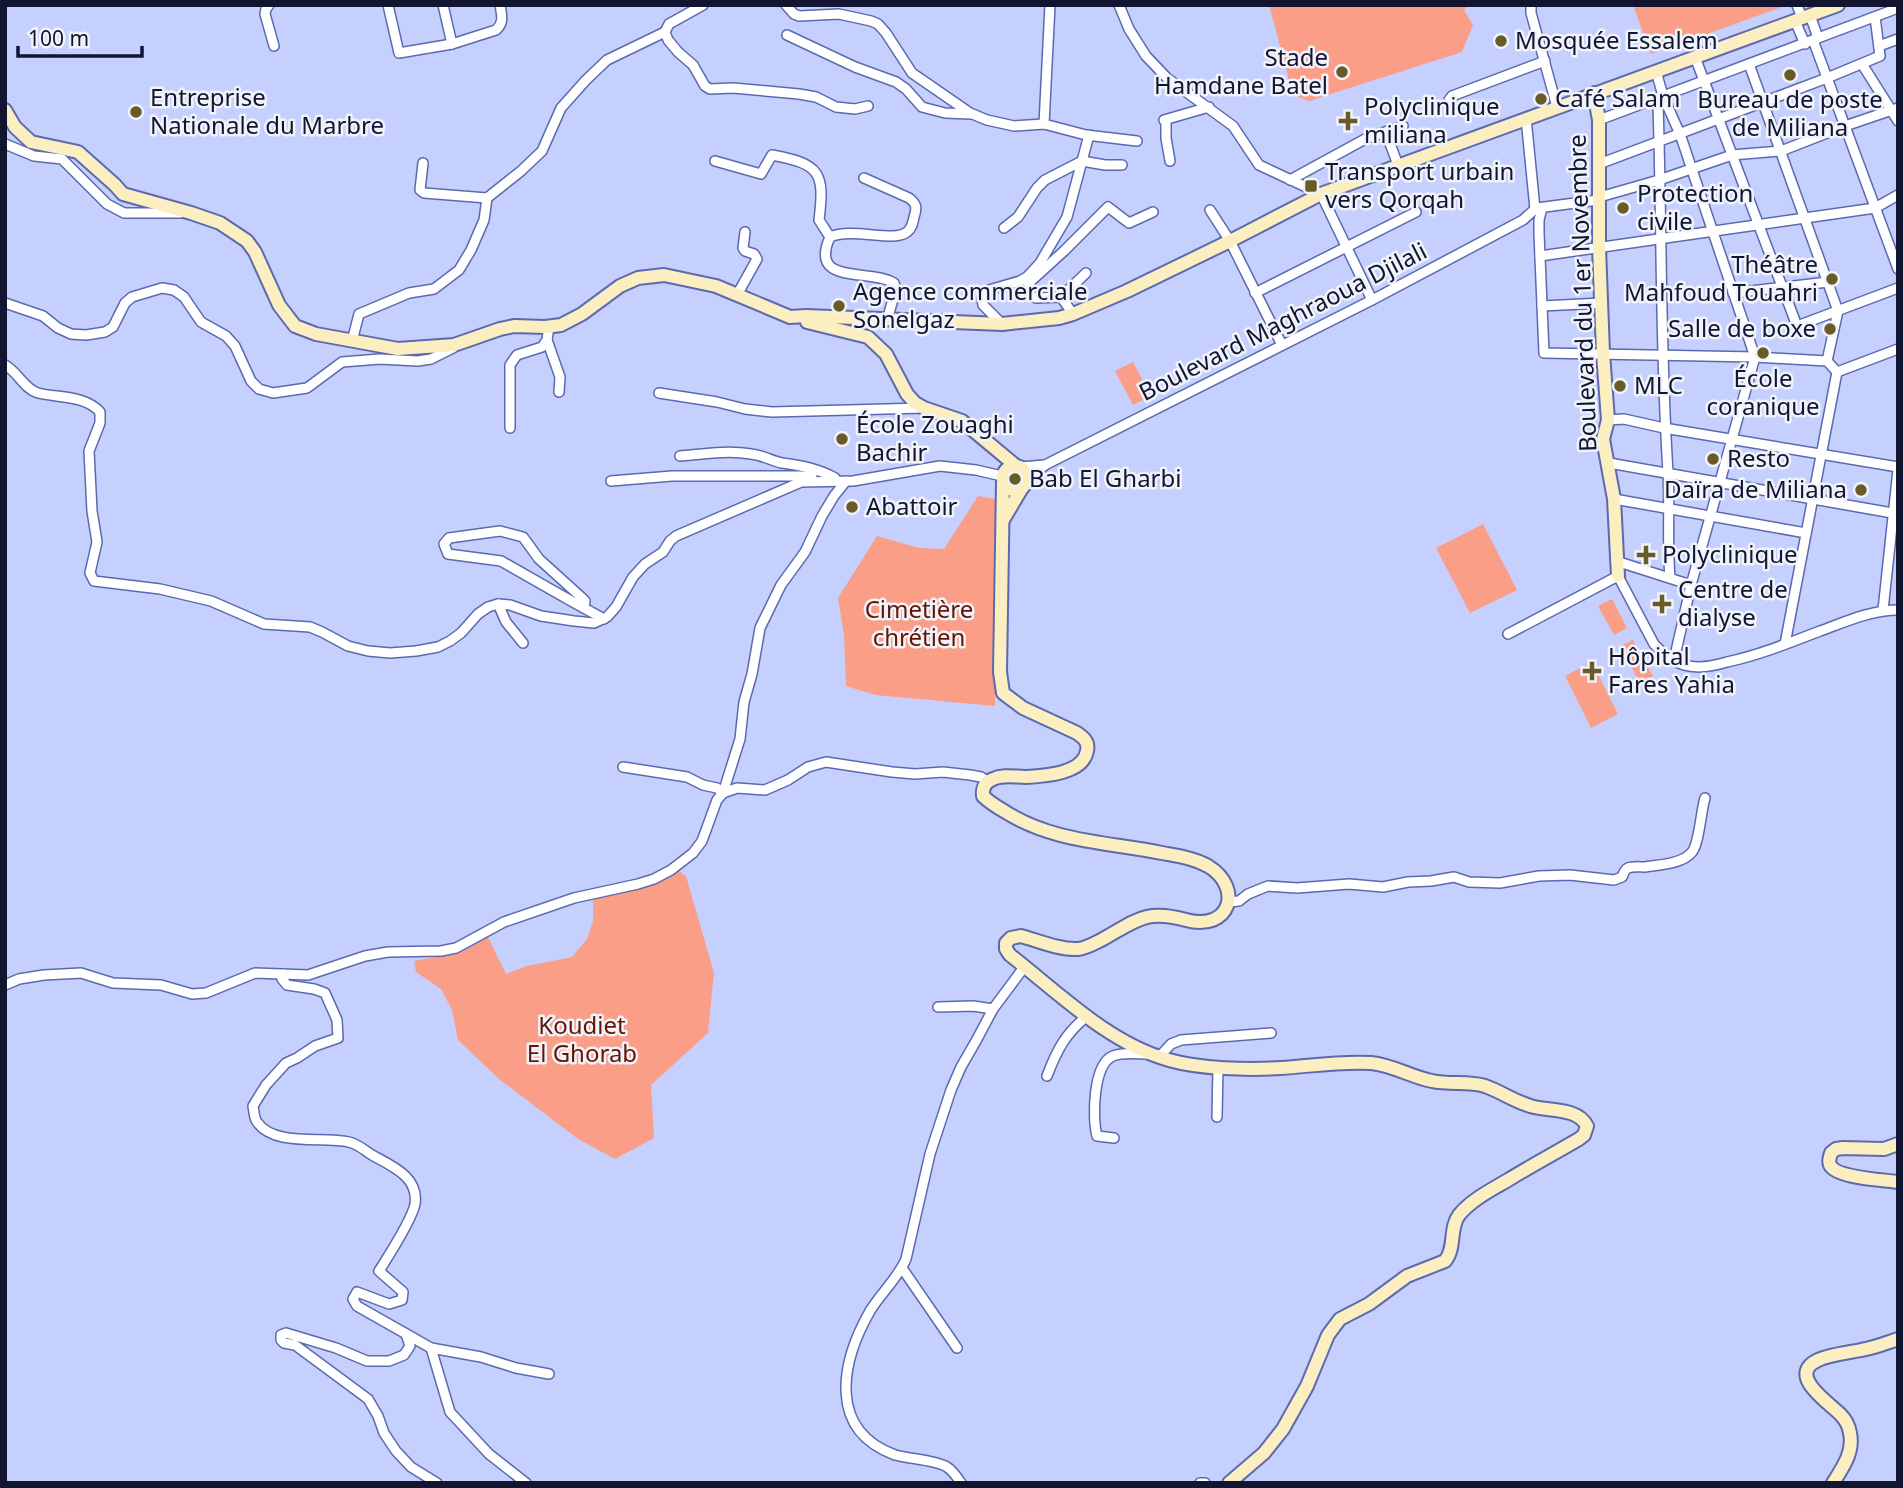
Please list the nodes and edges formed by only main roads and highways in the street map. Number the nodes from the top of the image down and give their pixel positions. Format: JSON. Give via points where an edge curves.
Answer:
{"nodes":[{"id":1,"x":1838,"y":5,"type":"edge"},
{"id":2,"x":1594,"y":93,"type":"junction"},
{"id":3,"x":5,"y":110,"type":"edge"},
{"id":4,"x":790,"y":317,"type":"junction"},
{"id":5,"x":1009,"y":473,"type":"junction"},
{"id":6,"x":1025,"y":484,"type":"junction"},
{"id":7,"x":1003,"y":520,"type":"junction"},
{"id":8,"x":1618,"y":576,"type":"road end"},
{"id":9,"x":1898,"y":1144,"type":"edge"},
{"id":10,"x":1898,"y":1182,"type":"edge"},
{"id":11,"x":1898,"y":1339,"type":"edge"},
{"id":12,"x":1229,"y":1483,"type":"edge"},
{"id":13,"x":1833,"y":1483,"type":"edge"}],
"edges":[{"from":1,"to":2,"type":"main road"},
{"from":2,"to":4,"type":"main road","via":[[1321,194],[1127,291],[1059,318],[1002,324]]},
{"from":2,"to":8,"type":"main road","name":"Boulevard du 1er Novembre","via":[[1599,120],[1599,247],[1608,420],[1603,439],[1614,499]]},
{"from":3,"to":4,"type":"main road","via":[[32,142],[78,152],[123,194],[220,223],[247,240],[279,306],[295,326],[316,334],[398,349],[454,345],[514,326],[548,333],[621,286],[650,275],[716,286]]},
{"from":4,"to":5,"type":"main road","via":[[868,337],[886,354],[915,403],[962,421],[983,438]]},
{"from":5,"to":6,"type":"main road","via":[[1026,472]]},
{"from":5,"to":6,"type":"main road","via":[[1010,489]]},
{"from":5,"to":7,"type":"main road"},
{"from":6,"to":7,"type":"main road"},
{"from":7,"to":12,"type":"main road","via":[[1003,692],[1023,708],[1077,733],[1088,747],[1073,769],[996,778],[988,782],[983,796],[1030,827],[1189,858],[1208,866],[1224,882],[1229,902],[1226,911],[1208,921],[1152,915],[1083,948],[1011,938],[1006,943],[1010,955],[1087,1016],[1155,1055],[1218,1067],[1375,1063],[1435,1082],[1486,1087],[1531,1107],[1581,1118],[1587,1126],[1579,1139],[1470,1204],[1456,1219],[1445,1261],[1407,1276],[1340,1319],[1283,1429],[1264,1453]]},
{"from":9,"to":10,"type":"main road","via":[[1884,1149],[1839,1148],[1829,1158],[1833,1169],[1842,1174]]},
{"from":11,"to":13,"type":"main road","via":[[1818,1361],[1808,1369],[1811,1387],[1850,1429],[1850,1454]]}]}
